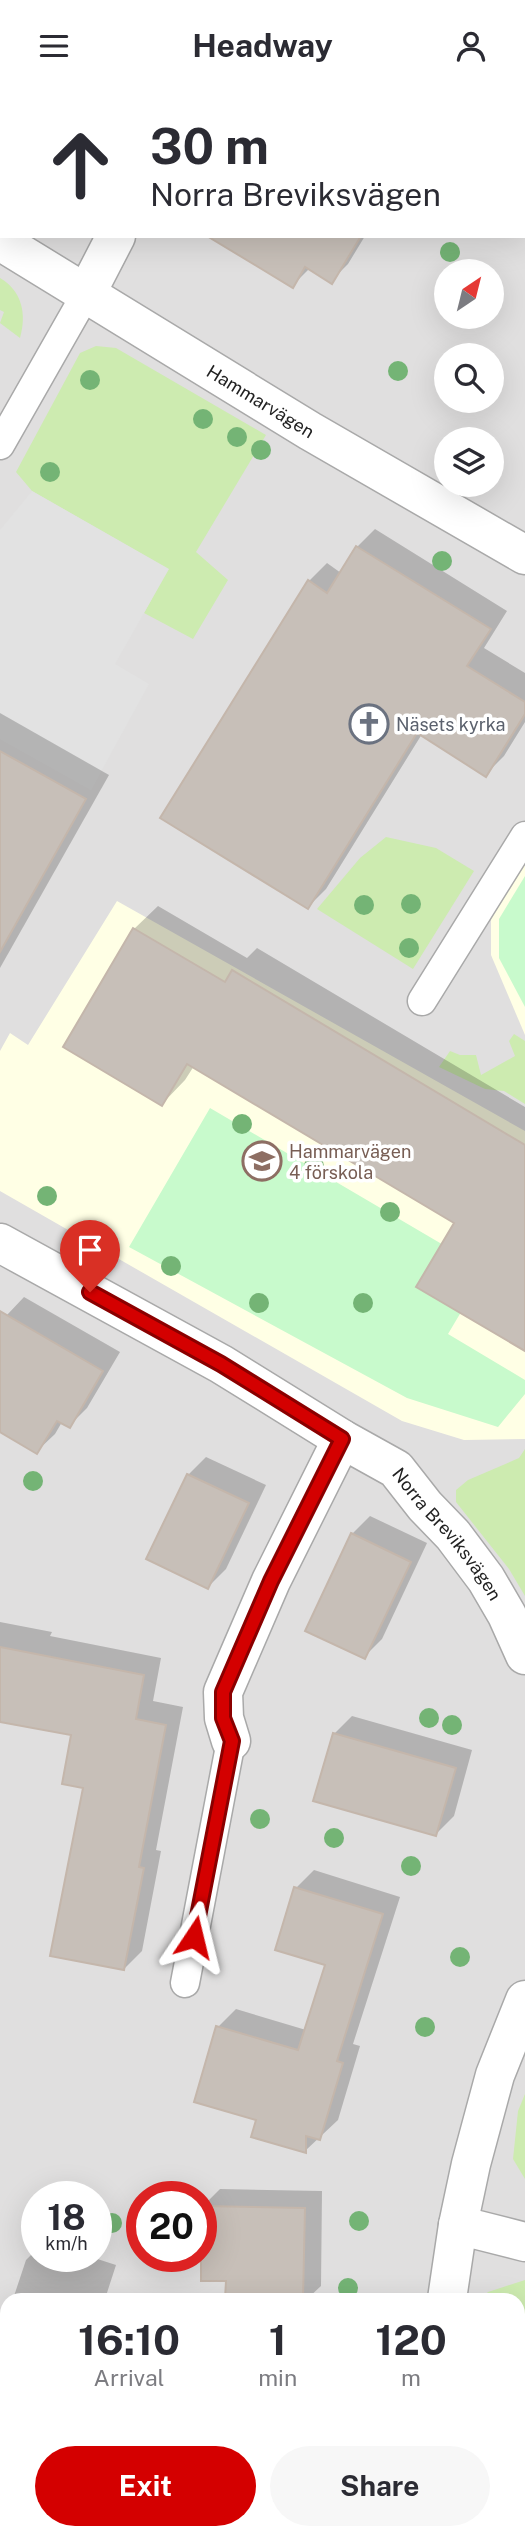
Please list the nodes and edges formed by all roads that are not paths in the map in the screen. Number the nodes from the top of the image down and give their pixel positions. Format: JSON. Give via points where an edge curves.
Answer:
{"nodes":[{"id":1,"x":115,"y":238,"type":"edge"},
{"id":2,"x":0,"y":241,"type":"edge"},
{"id":3,"x":86,"y":295,"type":"junction"},
{"id":4,"x":11,"y":399,"type":"edge"},
{"id":5,"x":0,"y":445,"type":"edge"},
{"id":6,"x":525,"y":555,"type":"edge"},
{"id":7,"x":525,"y":835,"type":"edge"},
{"id":8,"x":422,"y":1000,"type":"dead end"},
{"id":9,"x":0,"y":1243,"type":"edge"},
{"id":10,"x":342,"y":1439,"type":"junction"},
{"id":11,"x":525,"y":1655,"type":"edge"},
{"id":12,"x":232,"y":1741,"type":"joint"},
{"id":13,"x":186,"y":1983,"type":"dead end"},
{"id":14,"x":525,"y":2000,"type":"edge"},
{"id":15,"x":458,"y":2225,"type":"junction"},
{"id":16,"x":525,"y":2242,"type":"edge"},
{"id":17,"x":448,"y":2293,"type":"edge"}],
"edges":[{"from":1,"to":3,"type":"street"},
{"from":2,"to":3,"type":"street","name":"Hammarvägen"},
{"from":3,"to":4,"type":"lane"},
{"from":3,"to":6,"type":"street","name":"Hammarvägen"},
{"from":4,"to":5,"type":"lane"},
{"from":7,"to":8,"type":"lane"},
{"from":9,"to":10,"type":"street","name":"Norra Breviksvägen","via":[[221,1364]]},
{"from":10,"to":11,"type":"street","name":"Norra Breviksvägen","via":[[396,1469],[453,1535],[486,1579]]},
{"from":10,"to":12,"type":"street","via":[[271,1581],[223,1692],[223,1718]]},
{"from":12,"to":13,"type":"lane"},
{"from":14,"to":15,"type":"street","via":[[495,2075]]},
{"from":15,"to":16,"type":"street"},
{"from":15,"to":17,"type":"street"}]}
